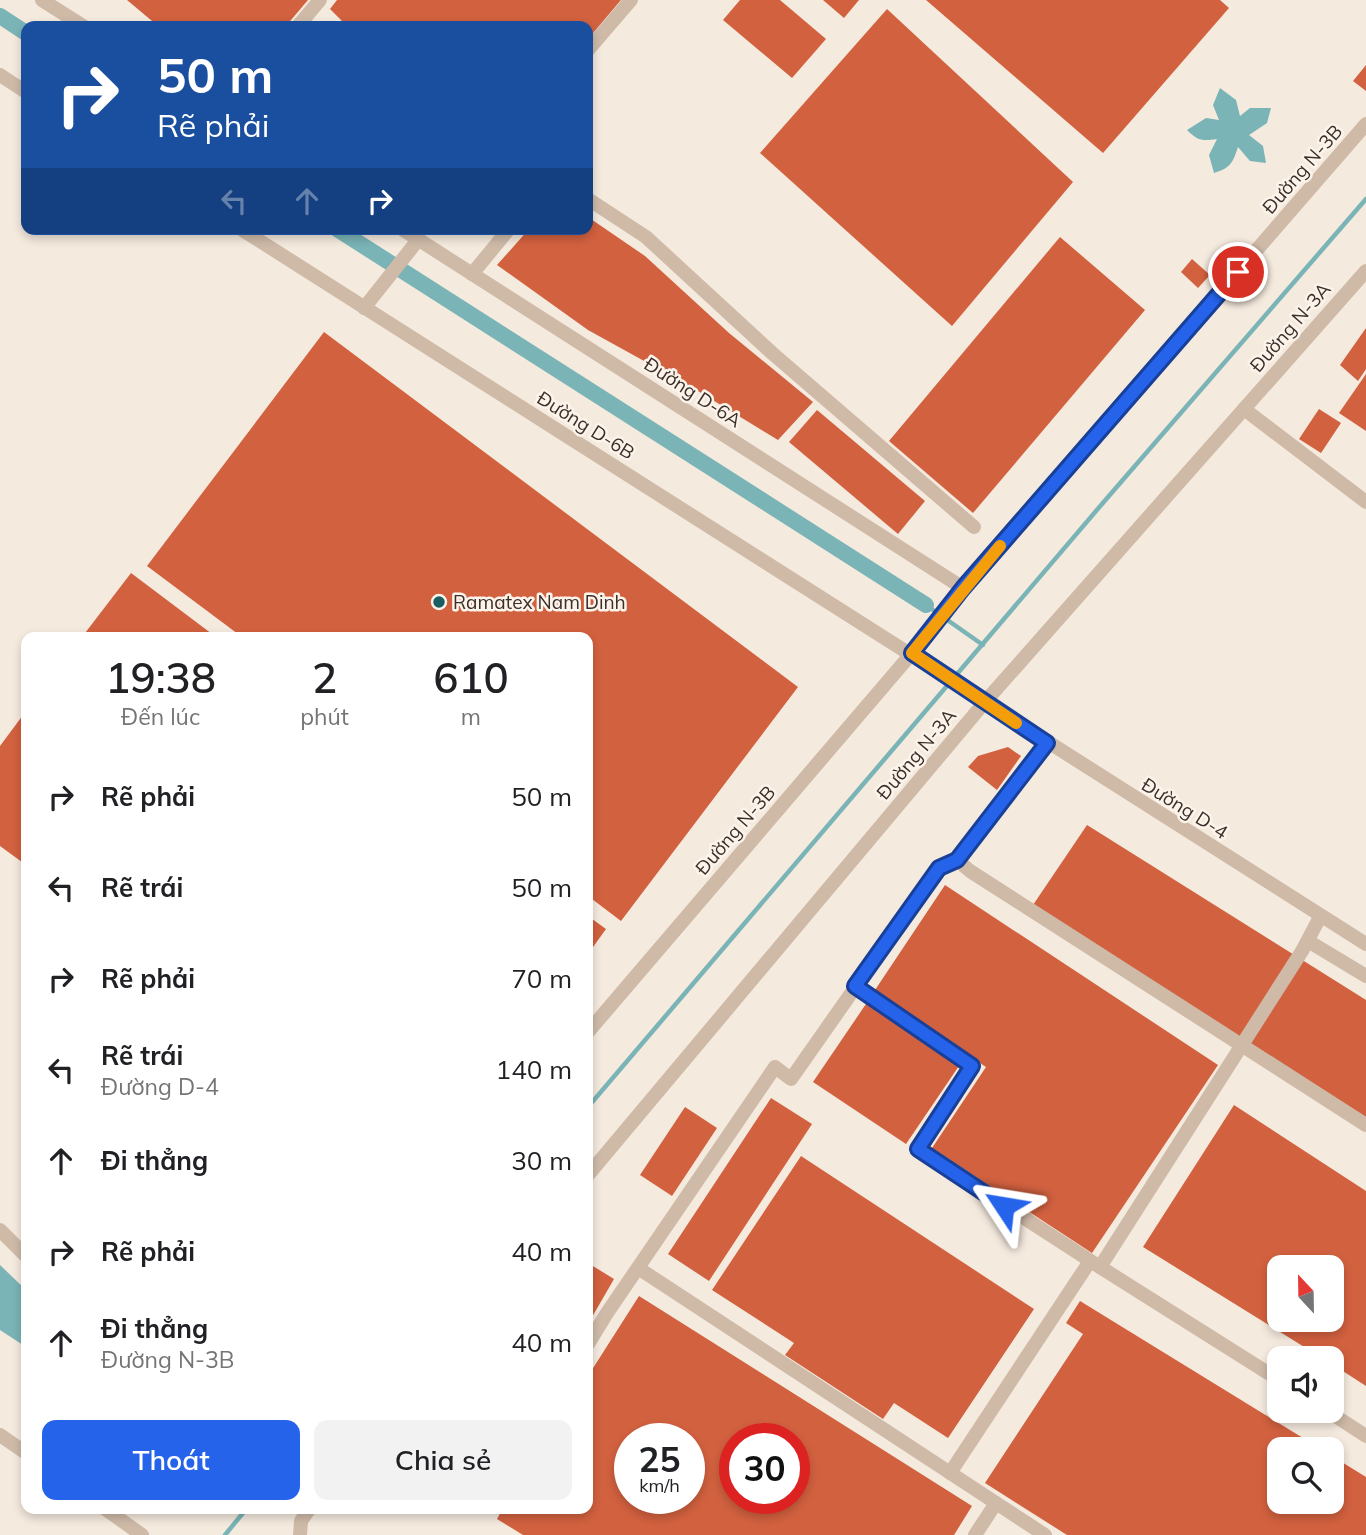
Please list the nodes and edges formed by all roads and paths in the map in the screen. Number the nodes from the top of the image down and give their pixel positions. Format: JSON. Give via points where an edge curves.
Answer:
{"nodes":[{"id":1,"x":41,"y":0,"type":"edge"},
{"id":2,"x":320,"y":0,"type":"edge"},
{"id":3,"x":631,"y":0,"type":"edge"},
{"id":4,"x":75,"y":21,"type":"edge"},
{"id":5,"x":302,"y":21,"type":"edge"},
{"id":6,"x":593,"y":45,"type":"edge"},
{"id":7,"x":0,"y":75,"type":"edge"},
{"id":8,"x":21,"y":89,"type":"edge"},
{"id":9,"x":1366,"y":124,"type":"edge"},
{"id":10,"x":593,"y":202,"type":"edge"},
{"id":11,"x":250,"y":235,"type":"edge"},
{"id":12,"x":411,"y":235,"type":"edge"},
{"id":13,"x":504,"y":235,"type":"edge"},
{"id":14,"x":418,"y":240,"type":"junction"},
{"id":15,"x":1366,"y":271,"type":"edge"},
{"id":16,"x":472,"y":274,"type":"junction"},
{"id":17,"x":364,"y":308,"type":"junction"},
{"id":18,"x":1244,"y":409,"type":"junction"},
{"id":19,"x":1366,"y":502,"type":"edge"},
{"id":20,"x":974,"y":527,"type":"dead end"},
{"id":21,"x":963,"y":588,"type":"junction"},
{"id":22,"x":912,"y":653,"type":"junction"},
{"id":23,"x":938,"y":672,"type":"joint"},
{"id":24,"x":984,"y":703,"type":"junction"},
{"id":25,"x":1047,"y":743,"type":"junction"},
{"id":26,"x":957,"y":860,"type":"junction"},
{"id":27,"x":1320,"y":917,"type":"junction"},
{"id":28,"x":1308,"y":941,"type":"junction"},
{"id":29,"x":1366,"y":944,"type":"edge"},
{"id":30,"x":1366,"y":976,"type":"edge"},
{"id":31,"x":855,"y":986,"type":"junction"},
{"id":32,"x":593,"y":1026,"type":"edge"},
{"id":33,"x":1241,"y":1046,"type":"junction"},
{"id":34,"x":1366,"y":1125,"type":"edge"},
{"id":35,"x":593,"y":1169,"type":"edge"},
{"id":36,"x":0,"y":1230,"type":"edge"},
{"id":37,"x":21,"y":1251,"type":"edge"},
{"id":38,"x":1095,"y":1264,"type":"junction"},
{"id":39,"x":638,"y":1268,"type":"junction"},
{"id":40,"x":593,"y":1336,"type":"edge"},
{"id":41,"x":1267,"y":1372,"type":"edge"},
{"id":42,"x":1344,"y":1422,"type":"edge"},
{"id":43,"x":0,"y":1435,"type":"edge"},
{"id":44,"x":1366,"y":1436,"type":"edge"},
{"id":45,"x":21,"y":1450,"type":"edge"},
{"id":46,"x":950,"y":1473,"type":"junction"},
{"id":47,"x":996,"y":1503,"type":"junction"},
{"id":48,"x":112,"y":1514,"type":"edge"},
{"id":49,"x":306,"y":1514,"type":"edge"},
{"id":50,"x":142,"y":1535,"type":"edge"},
{"id":51,"x":300,"y":1535,"type":"edge"},
{"id":52,"x":975,"y":1535,"type":"edge"},
{"id":53,"x":1045,"y":1535,"type":"edge"}],
"edges":[{"from":1,"to":4,"type":"street"},
{"from":2,"to":5,"type":"street"},
{"from":3,"to":6,"type":"street"},
{"from":7,"to":8,"type":"street"},
{"from":9,"to":21,"type":"street","name":"Đường N-3B"},
{"from":10,"to":20,"type":"street","via":[[646,237],[772,354]]},
{"from":11,"to":17,"type":"street","name":"Đường D-6B"},
{"from":12,"to":14,"type":"street","name":"Đường D-6A"},
{"from":13,"to":16,"type":"street"},
{"from":14,"to":16,"type":"street","name":"Đường D-6A"},
{"from":14,"to":17,"type":"street"},
{"from":15,"to":18,"type":"street","name":"Đường N-3A"},
{"from":16,"to":21,"type":"street","name":"Đường D-6A"},
{"from":17,"to":22,"type":"street","name":"Đường D-6B"},
{"from":18,"to":19,"type":"street"},
{"from":18,"to":24,"type":"street","name":"Đường N-3A"},
{"from":21,"to":22,"type":"street","name":"Đường N-3B"},
{"from":22,"to":23,"type":"street","name":"Đường D-6B"},
{"from":22,"to":32,"type":"street","name":"Đường N-3B"},
{"from":23,"to":24,"type":"street","name":"Đường D-4"},
{"from":24,"to":25,"type":"street","name":"Đường D-4"},
{"from":24,"to":35,"type":"street","name":"Đường N-3A"},
{"from":25,"to":26,"type":"street"},
{"from":25,"to":27,"type":"street","name":"Đường D-4"},
{"from":26,"to":31,"type":"street","via":[[939,868]]},
{"from":26,"to":33,"type":"street"},
{"from":27,"to":28,"type":"street"},
{"from":27,"to":29,"type":"street","name":"Đường D-4"},
{"from":28,"to":30,"type":"street"},
{"from":28,"to":33,"type":"street"},
{"from":31,"to":38,"type":"street","via":[[972,1066],[918,1149]]},
{"from":31,"to":39,"type":"street","via":[[791,1079],[775,1067]]},
{"from":33,"to":34,"type":"street"},
{"from":33,"to":38,"type":"street"},
{"from":36,"to":37,"type":"street"},
{"from":38,"to":41,"type":"street"},
{"from":38,"to":46,"type":"street"},
{"from":39,"to":40,"type":"street"},
{"from":39,"to":46,"type":"street"},
{"from":42,"to":44,"type":"street"},
{"from":43,"to":45,"type":"street"},
{"from":46,"to":47,"type":"street"},
{"from":47,"to":52,"type":"street"},
{"from":47,"to":53,"type":"street"},
{"from":48,"to":50,"type":"street"},
{"from":49,"to":51,"type":"street"}]}
